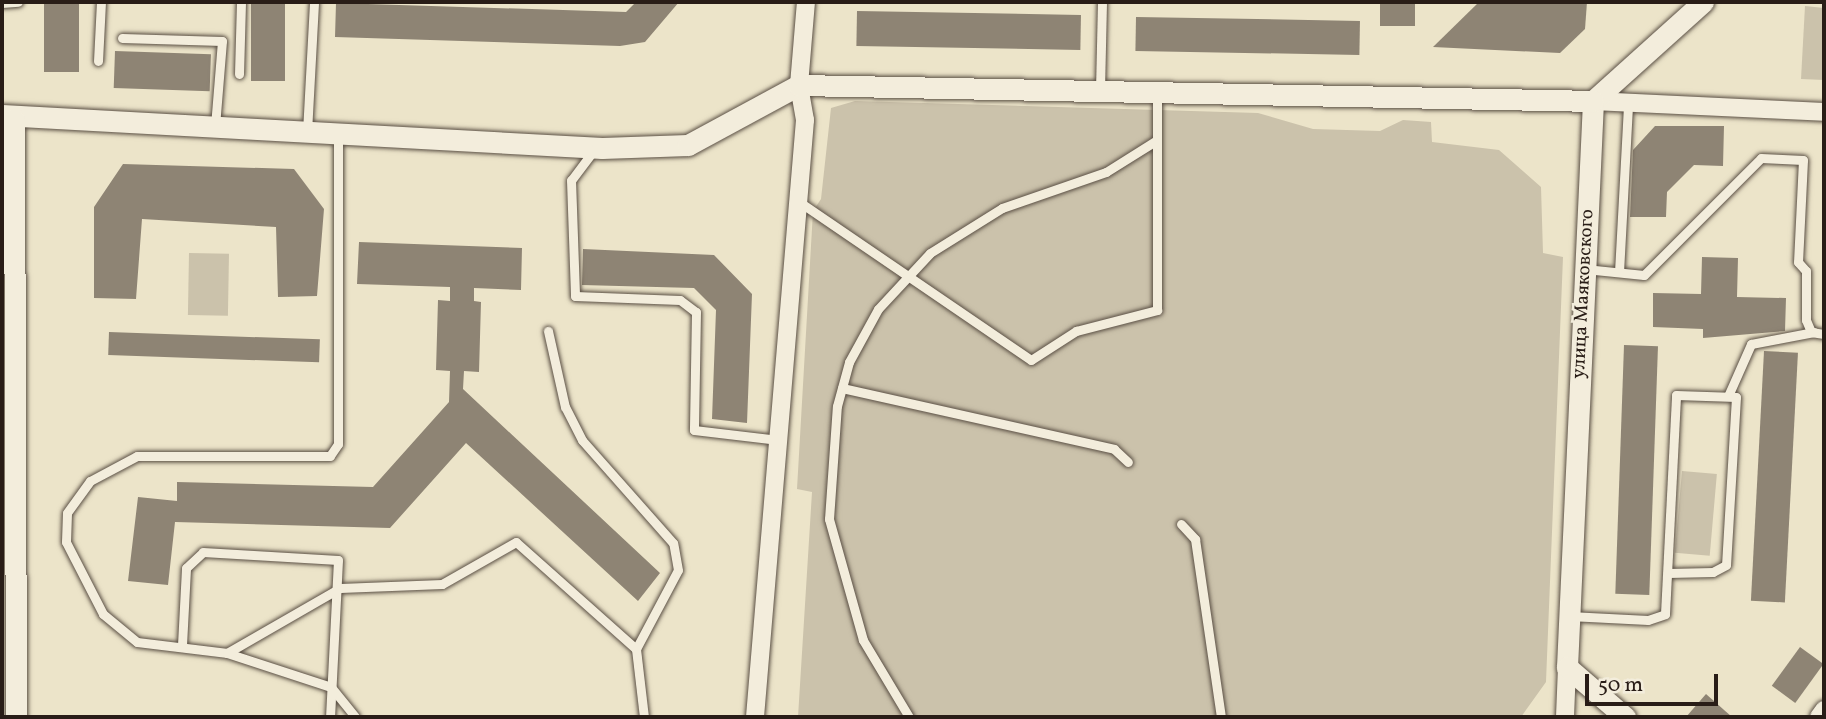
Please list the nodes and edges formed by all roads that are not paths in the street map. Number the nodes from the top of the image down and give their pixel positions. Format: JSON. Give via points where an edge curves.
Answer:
{"nodes":[{"id":1,"x":18,"y":2,"type":"edge"},
{"id":2,"x":101,"y":2,"type":"edge"},
{"id":3,"x":242,"y":2,"type":"edge"},
{"id":4,"x":314,"y":2,"type":"edge"},
{"id":5,"x":806,"y":2,"type":"edge"},
{"id":6,"x":1102,"y":2,"type":"edge"},
{"id":7,"x":1703,"y":2,"type":"edge"},
{"id":8,"x":2,"y":3,"type":"edge"},
{"id":9,"x":121,"y":38,"type":"dead end"},
{"id":10,"x":98,"y":61,"type":"dead end"},
{"id":11,"x":239,"y":74,"type":"dead end"},
{"id":12,"x":800,"y":85,"type":"junction"},
{"id":13,"x":1100,"y":91,"type":"junction"},
{"id":14,"x":1157,"y":92,"type":"junction"},
{"id":15,"x":1593,"y":101,"type":"junction"},
{"id":16,"x":1628,"y":105,"type":"junction"},
{"id":17,"x":1824,"y":112,"type":"edge"},
{"id":18,"x":8,"y":117,"type":"edge"},
{"id":19,"x":214,"y":128,"type":"junction"},
{"id":20,"x":307,"y":132,"type":"junction"},
{"id":21,"x":338,"y":134,"type":"junction"},
{"id":22,"x":1157,"y":140,"type":"junction"},
{"id":23,"x":595,"y":148,"type":"junction"},
{"id":24,"x":798,"y":201,"type":"junction"},
{"id":25,"x":1585,"y":269,"type":"junction"},
{"id":26,"x":1619,"y":272,"type":"junction"},
{"id":27,"x":904,"y":278,"type":"junction"},
{"id":28,"x":548,"y":331,"type":"dead end"},
{"id":29,"x":1819,"y":333,"type":"edge"},
{"id":30,"x":842,"y":388,"type":"junction"},
{"id":31,"x":1728,"y":396,"type":"junction"},
{"id":32,"x":778,"y":440,"type":"junction"},
{"id":33,"x":1128,"y":462,"type":"dead end"},
{"id":34,"x":1181,"y":524,"type":"dead end"},
{"id":35,"x":1668,"y":573,"type":"junction"},
{"id":36,"x":340,"y":588,"type":"junction"},
{"id":37,"x":1569,"y":616,"type":"junction"},
{"id":38,"x":182,"y":645,"type":"junction"},
{"id":39,"x":636,"y":649,"type":"junction"},
{"id":40,"x":227,"y":653,"type":"junction"},
{"id":41,"x":1567,"y":667,"type":"junction"},
{"id":42,"x":331,"y":687,"type":"junction"},
{"id":43,"x":1824,"y":710,"type":"edge"},
{"id":44,"x":16,"y":717,"type":"edge"},
{"id":45,"x":330,"y":717,"type":"edge"},
{"id":46,"x":355,"y":717,"type":"edge"},
{"id":47,"x":644,"y":717,"type":"edge"},
{"id":48,"x":755,"y":717,"type":"edge"},
{"id":49,"x":909,"y":717,"type":"edge"},
{"id":50,"x":1221,"y":717,"type":"edge"},
{"id":51,"x":1565,"y":717,"type":"edge"},
{"id":52,"x":1625,"y":717,"type":"edge"},
{"id":53,"x":1819,"y":717,"type":"edge"}],
"edges":[{"from":1,"to":8,"type":"lane"},
{"from":2,"to":10,"type":"lane"},
{"from":3,"to":11,"type":"lane"},
{"from":4,"to":20,"type":"lane"},
{"from":5,"to":12,"type":"street"},
{"from":6,"to":13,"type":"lane"},
{"from":7,"to":15,"type":"street"},
{"from":9,"to":19,"type":"lane","via":[[222,41]]},
{"from":12,"to":13,"type":"street"},
{"from":12,"to":23,"type":"street","via":[[688,145]]},
{"from":12,"to":24,"type":"street","via":[[805,120]]},
{"from":13,"to":14,"type":"street"},
{"from":14,"to":15,"type":"street"},
{"from":14,"to":22,"type":"lane"},
{"from":15,"to":16,"type":"street"},
{"from":15,"to":25,"type":"street","name":"улица Маяковского"},
{"from":16,"to":17,"type":"street"},
{"from":16,"to":26,"type":"lane"},
{"from":18,"to":19,"type":"street"},
{"from":18,"to":44,"type":"street"},
{"from":19,"to":20,"type":"street"},
{"from":20,"to":21,"type":"street"},
{"from":21,"to":23,"type":"street"},
{"from":21,"to":38,"type":"lane","via":[[338,444],[330,457],[136,456],[90,481],[67,513],[66,542],[103,614],[137,642]]},
{"from":22,"to":27,"type":"lane","via":[[1106,172],[1002,208]]},
{"from":22,"to":27,"type":"lane","via":[[1157,310],[1076,331],[1031,360]]},
{"from":23,"to":32,"type":"lane","via":[[571,180],[575,296],[680,300],[696,312],[694,430]]},
{"from":24,"to":27,"type":"lane"},
{"from":24,"to":32,"type":"street"},
{"from":25,"to":26,"type":"lane"},
{"from":25,"to":37,"type":"street","name":"улица Маяковского"},
{"from":26,"to":29,"type":"lane","via":[[1644,275],[1761,158],[1803,160],[1798,262],[1806,271],[1805,320]]},
{"from":27,"to":30,"type":"lane","via":[[862,336]]},
{"from":28,"to":39,"type":"lane","via":[[565,407],[582,440],[673,543],[678,570]]},
{"from":29,"to":31,"type":"lane","via":[[1751,344]]},
{"from":30,"to":33,"type":"lane","via":[[1114,449]]},
{"from":30,"to":49,"type":"lane","via":[[829,484],[838,567],[863,640]]},
{"from":31,"to":35,"type":"lane","via":[[1676,395]]},
{"from":31,"to":35,"type":"lane","via":[[1737,397],[1726,565],[1713,572]]},
{"from":32,"to":48,"type":"street"},
{"from":34,"to":50,"type":"lane","via":[[1195,539]]},
{"from":35,"to":37,"type":"lane","via":[[1665,614],[1657,619]]},
{"from":36,"to":38,"type":"lane","via":[[338,560],[328,555],[203,552],[186,568]]},
{"from":36,"to":39,"type":"lane","via":[[442,584],[516,542]]},
{"from":36,"to":40,"type":"lane"},
{"from":36,"to":42,"type":"lane"},
{"from":37,"to":41,"type":"street","name":"улица Маяковского"},
{"from":38,"to":40,"type":"lane"},
{"from":39,"to":47,"type":"lane"},
{"from":40,"to":42,"type":"lane"},
{"from":41,"to":51,"type":"street","name":"улица Маяковского"},
{"from":41,"to":52,"type":"street"},
{"from":42,"to":45,"type":"lane"},
{"from":42,"to":46,"type":"lane"},
{"from":43,"to":53,"type":"street"}]}
